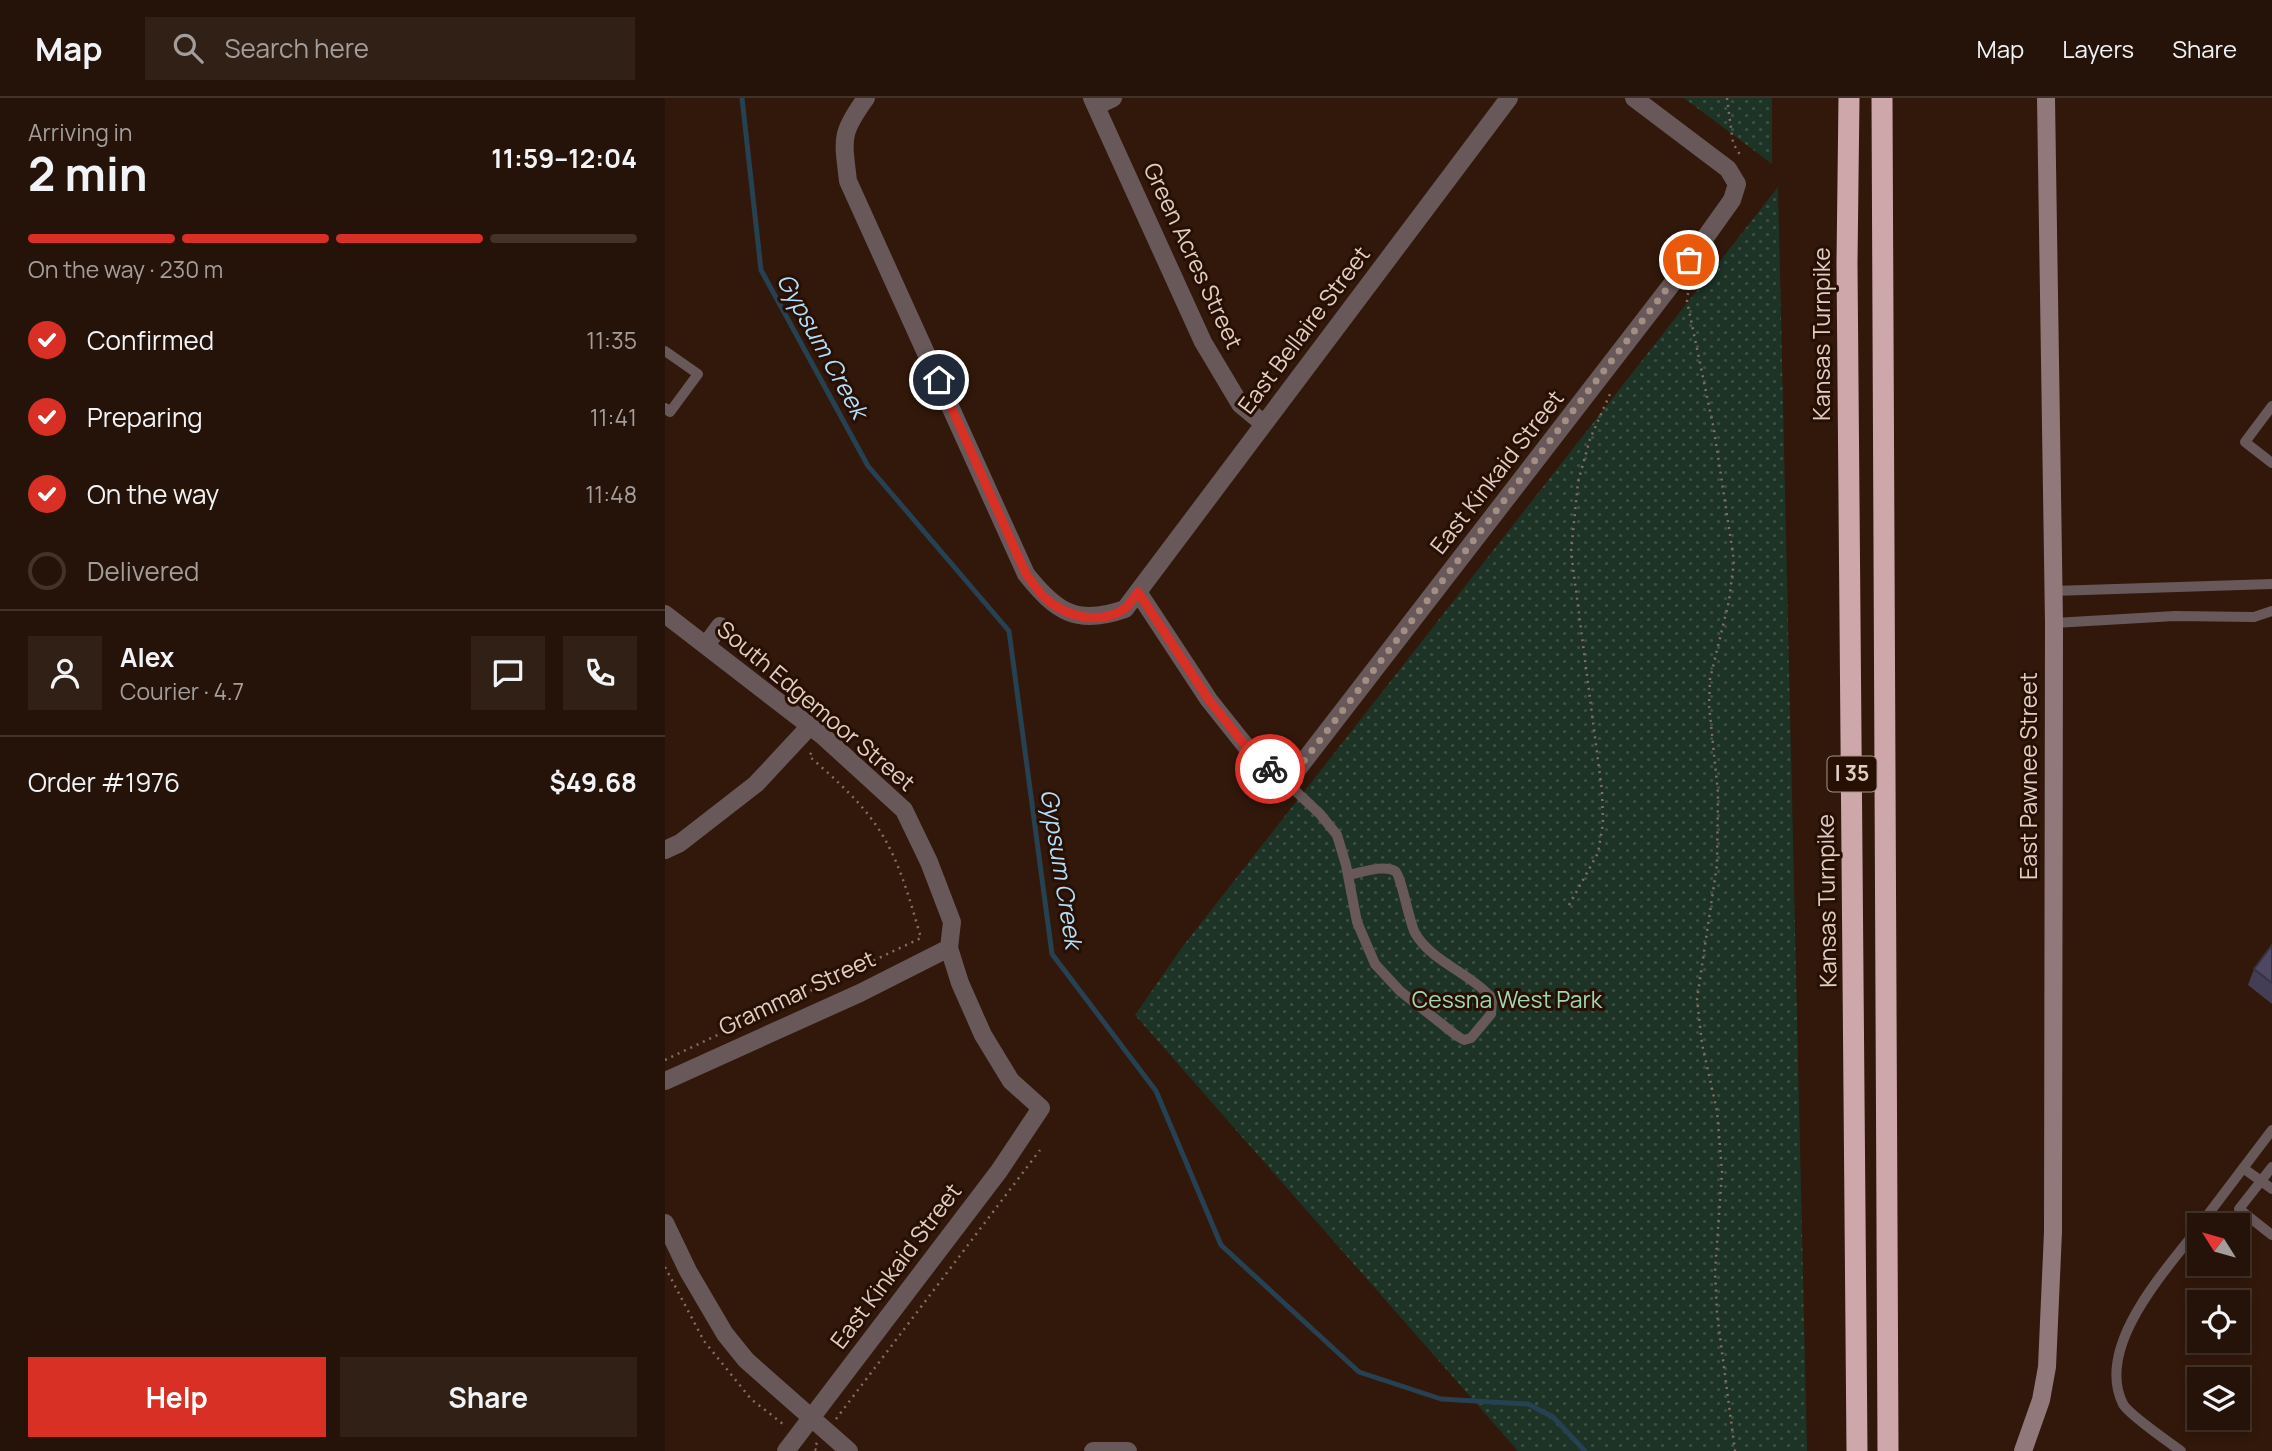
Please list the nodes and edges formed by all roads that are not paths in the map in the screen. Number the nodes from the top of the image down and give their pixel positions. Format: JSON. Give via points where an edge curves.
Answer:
{"nodes":[{"id":1,"x":866,"y":98,"type":"edge"},
{"id":2,"x":1113,"y":98,"type":"edge"},
{"id":3,"x":1509,"y":98,"type":"edge"},
{"id":4,"x":1634,"y":98,"type":"edge"},
{"id":5,"x":1849,"y":98,"type":"edge"},
{"id":6,"x":1882,"y":98,"type":"edge"},
{"id":7,"x":2046,"y":98,"type":"edge"},
{"id":8,"x":1094,"y":102,"type":"edge"},
{"id":9,"x":665,"y":351,"type":"edge"},
{"id":10,"x":2272,"y":406,"type":"edge"},
{"id":11,"x":665,"y":408,"type":"edge"},
{"id":12,"x":1264,"y":424,"type":"junction"},
{"id":13,"x":2272,"y":463,"type":"edge"},
{"id":14,"x":2272,"y":584,"type":"edge"},
{"id":15,"x":2053,"y":591,"type":"junction"},
{"id":16,"x":1138,"y":592,"type":"junction"},
{"id":17,"x":2272,"y":611,"type":"edge"},
{"id":18,"x":665,"y":614,"type":"edge"},
{"id":19,"x":2054,"y":623,"type":"junction"},
{"id":20,"x":720,"y":626,"type":"dead end"},
{"id":21,"x":706,"y":645,"type":"junction"},
{"id":22,"x":817,"y":732,"type":"junction"},
{"id":23,"x":1287,"y":783,"type":"junction"},
{"id":24,"x":665,"y":850,"type":"edge"},
{"id":25,"x":1348,"y":876,"type":"junction"},
{"id":26,"x":949,"y":948,"type":"junction"},
{"id":27,"x":665,"y":1081,"type":"edge"},
{"id":28,"x":1041,"y":1108,"type":"joint"},
{"id":29,"x":2272,"y":1130,"type":"edge"},
{"id":30,"x":2272,"y":1167,"type":"edge"},
{"id":31,"x":2243,"y":1168,"type":"junction"},
{"id":32,"x":2261,"y":1181,"type":"junction"},
{"id":33,"x":2272,"y":1189,"type":"edge"},
{"id":34,"x":2209,"y":1213,"type":"edge"},
{"id":35,"x":665,"y":1223,"type":"edge"},
{"id":36,"x":2272,"y":1235,"type":"edge"},
{"id":37,"x":2187,"y":1242,"type":"edge"},
{"id":38,"x":810,"y":1418,"type":"junction"},
{"id":39,"x":786,"y":1451,"type":"edge"},
{"id":40,"x":849,"y":1451,"type":"edge"},
{"id":41,"x":1093,"y":1451,"type":"edge"},
{"id":42,"x":1128,"y":1451,"type":"edge"},
{"id":43,"x":1857,"y":1451,"type":"edge"},
{"id":44,"x":1888,"y":1451,"type":"edge"},
{"id":45,"x":2023,"y":1451,"type":"edge"},
{"id":46,"x":2181,"y":1451,"type":"edge"}],
"edges":[{"from":1,"to":16,"type":"street","name":"East Bellaire Street","via":[[850,119],[843,140],[848,181],[1026,574],[1044,597],[1069,614],[1088,618],[1125,609]]},
{"from":2,"to":8,"type":"street"},
{"from":3,"to":12,"type":"street","name":"East Bellaire Street"},
{"from":4,"to":23,"type":"street","name":"East Kinkaid Street","via":[[1728,169],[1737,184],[1732,201]]},
{"from":5,"to":43,"type":"highway","name":"Kansas Turnpike","number":"I 35"},
{"from":6,"to":44,"type":"highway","number":"I 35"},
{"from":7,"to":15,"type":"main road","name":"East Pawnee Street"},
{"from":8,"to":12,"type":"street","name":"Green Acres Street","via":[[1203,342],[1240,404]]},
{"from":9,"to":11,"type":"lane","via":[[698,374],[670,412]]},
{"from":10,"to":13,"type":"lane","via":[[2245,442]]},
{"from":12,"to":16,"type":"street","name":"East Bellaire Street"},
{"from":14,"to":15,"type":"lane"},
{"from":15,"to":19,"type":"main road","name":"East Pawnee Street"},
{"from":16,"to":23,"type":"street","via":[[1218,711],[1252,754]]},
{"from":17,"to":19,"type":"lane","via":[[2254,617]]},
{"from":18,"to":21,"type":"street","name":"South Edgemoor Street"},
{"from":19,"to":45,"type":"main road","name":"East Pawnee Street","via":[[2053,1232],[2047,1367]]},
{"from":20,"to":21,"type":"street"},
{"from":21,"to":22,"type":"street","name":"South Edgemoor Street"},
{"from":22,"to":24,"type":"street","via":[[680,843]]},
{"from":22,"to":26,"type":"street","name":"South Edgemoor Street","via":[[904,810],[952,922]]},
{"from":23,"to":25,"type":"lane","via":[[1337,835]]},
{"from":25,"to":25,"type":"lane","via":[[1357,922],[1375,964],[1400,991],[1457,1036],[1471,1038],[1492,1014],[1490,996],[1429,950],[1416,933],[1399,874],[1384,868]]},
{"from":26,"to":27,"type":"street","name":"Grammar Street"},
{"from":26,"to":28,"type":"street","name":"South Edgemoor Street","via":[[983,1035],[1011,1081]]},
{"from":28,"to":38,"type":"street","name":"East Kinkaid Street","via":[[999,1171]]},
{"from":29,"to":31,"type":"lane"},
{"from":30,"to":32,"type":"lane"},
{"from":31,"to":32,"type":"lane"},
{"from":31,"to":34,"type":"lane"},
{"from":32,"to":33,"type":"lane"},
{"from":32,"to":36,"type":"lane","via":[[2239,1209]]},
{"from":35,"to":38,"type":"street","via":[[725,1334],[746,1360]]},
{"from":37,"to":46,"type":"lane","via":[[2142,1302],[2117,1363],[2117,1386],[2124,1407]]},
{"from":38,"to":39,"type":"street","name":"East Kinkaid Street"},
{"from":38,"to":40,"type":"street"},
{"from":41,"to":42,"type":"street"}]}
